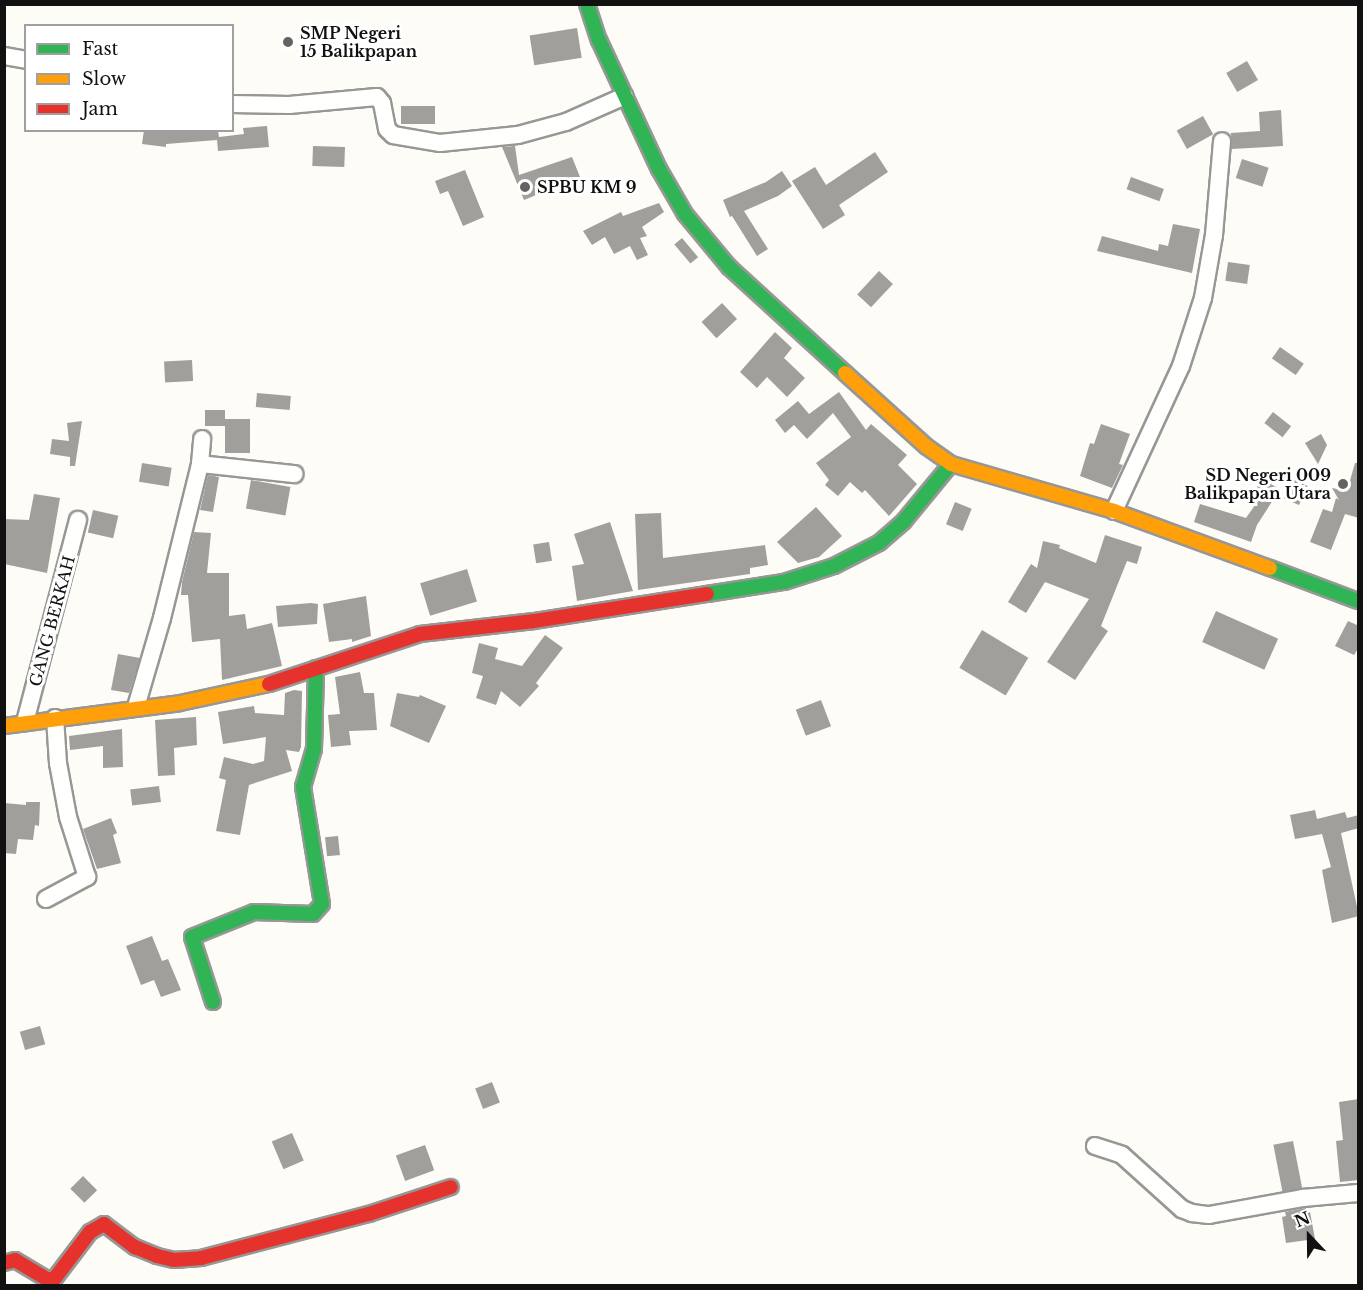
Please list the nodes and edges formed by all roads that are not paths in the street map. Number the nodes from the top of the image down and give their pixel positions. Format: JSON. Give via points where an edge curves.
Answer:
{"nodes":[{"id":1,"x":587,"y":4,"type":"edge"},
{"id":2,"x":4,"y":56,"type":"edge"},
{"id":3,"x":24,"y":60,"type":"edge"},
{"id":4,"x":626,"y":96,"type":"junction"},
{"id":5,"x":234,"y":104,"type":"edge"},
{"id":6,"x":1222,"y":141,"type":"dead end"},
{"id":7,"x":202,"y":439,"type":"dead end"},
{"id":8,"x":200,"y":464,"type":"junction"},
{"id":9,"x":951,"y":464,"type":"junction"},
{"id":10,"x":294,"y":474,"type":"dead end"},
{"id":11,"x":1114,"y":510,"type":"junction"},
{"id":12,"x":78,"y":520,"type":"dead end"},
{"id":13,"x":1359,"y":601,"type":"edge"},
{"id":14,"x":315,"y":668,"type":"junction"},
{"id":15,"x":136,"y":707,"type":"junction"},
{"id":16,"x":55,"y":718,"type":"junction"},
{"id":17,"x":26,"y":722,"type":"junction"},
{"id":18,"x":4,"y":726,"type":"edge"},
{"id":19,"x":46,"y":899,"type":"dead end"},
{"id":20,"x":213,"y":1002,"type":"dead end"},
{"id":21,"x":1095,"y":1146,"type":"dead end"},
{"id":22,"x":451,"y":1187,"type":"dead end"},
{"id":23,"x":1359,"y":1193,"type":"edge"},
{"id":24,"x":4,"y":1263,"type":"edge"}],
"edges":[{"from":1,"to":4,"type":"main road","via":[[599,40]]},
{"from":2,"to":3,"type":"street"},
{"from":4,"to":5,"type":"street","via":[[566,122],[518,135],[440,143],[393,135],[387,129],[377,97],[289,105]]},
{"from":4,"to":9,"type":"main road","via":[[659,169],[685,214],[729,267],[927,447]]},
{"from":6,"to":11,"type":"street","via":[[1214,235],[1203,298],[1181,366]]},
{"from":7,"to":8,"type":"street"},
{"from":8,"to":10,"type":"street"},
{"from":8,"to":15,"type":"street"},
{"from":9,"to":11,"type":"main road"},
{"from":9,"to":14,"type":"main road","via":[[904,521],[879,543],[834,566],[794,579],[610,610],[420,633]]},
{"from":11,"to":13,"type":"main road"},
{"from":12,"to":17,"type":"street","name":"GANG BERKAH"},
{"from":14,"to":15,"type":"main road","via":[[273,683],[215,696]]},
{"from":14,"to":20,"type":"main road","via":[[314,749],[303,787],[322,904],[314,914],[254,912],[192,937]]},
{"from":15,"to":16,"type":"main road"},
{"from":16,"to":17,"type":"main road"},
{"from":16,"to":19,"type":"street","via":[[68,817],[87,877]]},
{"from":17,"to":18,"type":"main road"},
{"from":21,"to":23,"type":"street","via":[[1122,1155],[1182,1209],[1192,1213],[1209,1215],[1303,1198]]},
{"from":22,"to":24,"type":"main road","via":[[369,1214],[201,1258],[174,1260],[157,1256],[135,1247],[104,1224],[90,1232],[55,1278],[48,1280],[15,1260]]}]}
